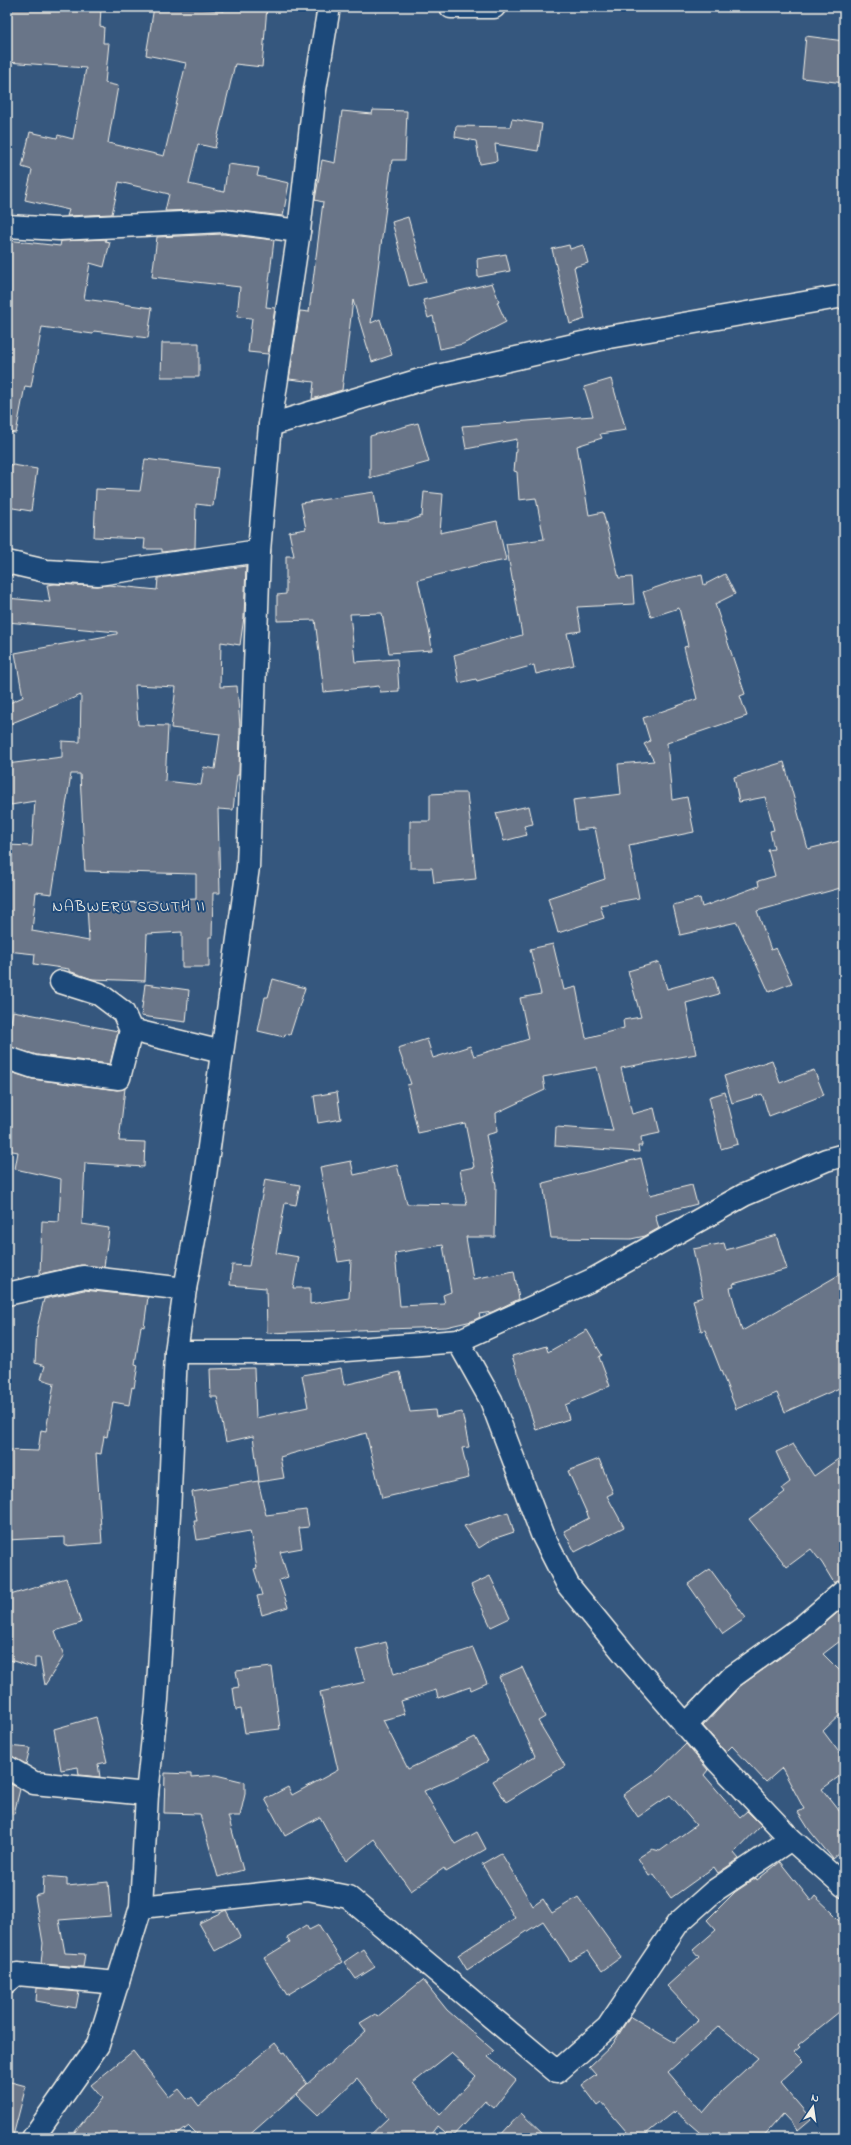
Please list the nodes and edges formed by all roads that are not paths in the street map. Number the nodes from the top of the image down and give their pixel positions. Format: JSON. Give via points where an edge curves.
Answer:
{"nodes":[{"id":1,"x":329,"y":7,"type":"edge"},
{"id":2,"x":451,"y":7,"type":"edge"},
{"id":3,"x":494,"y":7,"type":"edge"},
{"id":4,"x":7,"y":226,"type":"edge"},
{"id":5,"x":299,"y":231,"type":"junction"},
{"id":6,"x":844,"y":296,"type":"edge"},
{"id":7,"x":270,"y":425,"type":"junction"},
{"id":8,"x":259,"y":551,"type":"junction"},
{"id":9,"x":7,"y":562,"type":"edge"},
{"id":10,"x":61,"y":982,"type":"dead end"},
{"id":11,"x":131,"y":1030,"type":"junction"},
{"id":12,"x":222,"y":1052,"type":"junction"},
{"id":13,"x":7,"y":1058,"type":"edge"},
{"id":14,"x":844,"y":1155,"type":"edge"},
{"id":15,"x":185,"y":1289,"type":"junction"},
{"id":16,"x":7,"y":1294,"type":"edge"},
{"id":17,"x":458,"y":1341,"type":"junction"},
{"id":18,"x":176,"y":1352,"type":"junction"},
{"id":19,"x":844,"y":1591,"type":"edge"},
{"id":20,"x":685,"y":1726,"type":"junction"},
{"id":21,"x":7,"y":1767,"type":"edge"},
{"id":22,"x":146,"y":1794,"type":"junction"},
{"id":23,"x":791,"y":1839,"type":"junction"},
{"id":24,"x":844,"y":1886,"type":"edge"},
{"id":25,"x":142,"y":1907,"type":"junction"},
{"id":26,"x":10,"y":1975,"type":"edge"},
{"id":27,"x":118,"y":1983,"type":"junction"},
{"id":28,"x":33,"y":2138,"type":"edge"}],
"edges":[{"from":1,"to":5,"type":"street","via":[[315,90]]},
{"from":2,"to":3,"type":"street"},
{"from":4,"to":5,"type":"street","via":[[59,229],[224,221]]},
{"from":5,"to":7,"type":"street"},
{"from":6,"to":7,"type":"street","via":[[602,339],[420,380]]},
{"from":7,"to":8,"type":"street"},
{"from":8,"to":9,"type":"street","via":[[98,574],[46,571]]},
{"from":8,"to":12,"type":"street","via":[[248,867]]},
{"from":10,"to":11,"type":"street","via":[[99,994],[123,1012]]},
{"from":11,"to":12,"type":"street"},
{"from":11,"to":13,"type":"street","via":[[119,1078],[34,1066]]},
{"from":12,"to":15,"type":"street","via":[[203,1190]]},
{"from":14,"to":17,"type":"street","via":[[826,1160],[744,1195],[594,1279]]},
{"from":15,"to":16,"type":"street","via":[[83,1277]]},
{"from":15,"to":18,"type":"street"},
{"from":17,"to":18,"type":"street","via":[[321,1352]]},
{"from":17,"to":20,"type":"street","via":[[492,1400],[542,1534],[568,1585]]},
{"from":18,"to":22,"type":"street","via":[[157,1700]]},
{"from":19,"to":20,"type":"street","via":[[802,1627],[732,1677]]},
{"from":20,"to":23,"type":"street"},
{"from":21,"to":22,"type":"street","via":[[34,1783]]},
{"from":22,"to":25,"type":"street"},
{"from":23,"to":24,"type":"street"},
{"from":23,"to":25,"type":"street","via":[[714,1892],[678,1923],[608,2027],[557,2072],[348,1896],[308,1889]]},
{"from":25,"to":27,"type":"street"},
{"from":26,"to":27,"type":"street"},
{"from":27,"to":28,"type":"street","via":[[98,2044]]}]}
